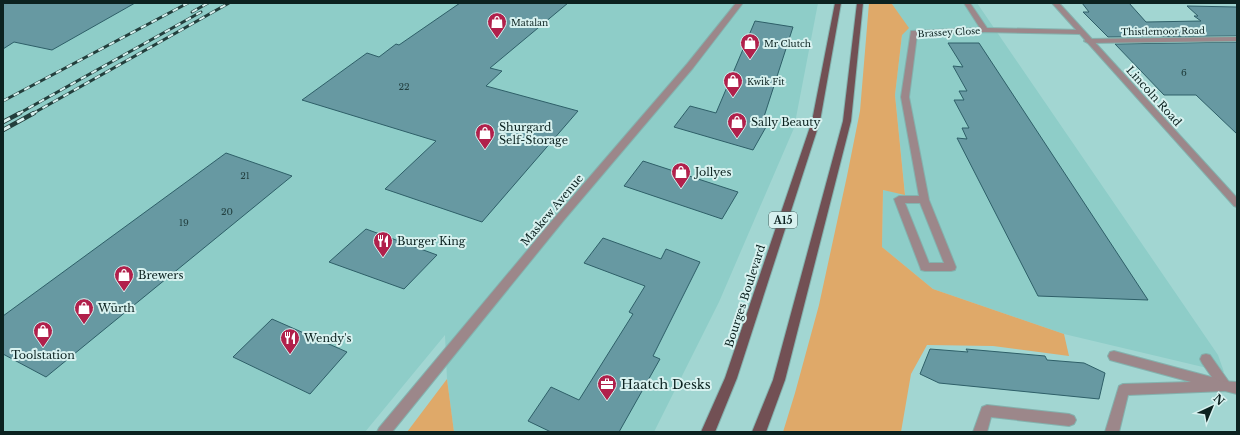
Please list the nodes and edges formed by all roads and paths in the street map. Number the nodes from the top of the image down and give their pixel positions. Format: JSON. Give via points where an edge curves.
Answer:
{"nodes":[{"id":1,"x":740,"y":3,"type":"edge"},
{"id":2,"x":838,"y":3,"type":"edge"},
{"id":3,"x":860,"y":3,"type":"edge"},
{"id":4,"x":967,"y":3,"type":"edge"},
{"id":5,"x":1055,"y":3,"type":"edge"},
{"id":6,"x":985,"y":30,"type":"junction"},
{"id":7,"x":1081,"y":32,"type":"junction"},
{"id":8,"x":1237,"y":39,"type":"edge"},
{"id":9,"x":1088,"y":41,"type":"junction"},
{"id":10,"x":924,"y":200,"type":"junction"},
{"id":11,"x":1237,"y":204,"type":"edge"},
{"id":12,"x":1114,"y":356,"type":"dead end"},
{"id":13,"x":1206,"y":360,"type":"dead end"},
{"id":14,"x":1231,"y":387,"type":"edge"},
{"id":15,"x":1069,"y":420,"type":"dead end"},
{"id":16,"x":384,"y":432,"type":"edge"},
{"id":17,"x":708,"y":432,"type":"edge"},
{"id":18,"x":759,"y":432,"type":"edge"},
{"id":19,"x":980,"y":432,"type":"edge"},
{"id":20,"x":1112,"y":432,"type":"edge"}],
"edges":[{"from":1,"to":16,"type":"street","name":"Maskew Avenue"},
{"from":2,"to":17,"type":"main road","name":"Bourges Boulevard","number":"A15","via":[[816,121],[731,378]]},
{"from":3,"to":18,"type":"main road","via":[[847,121],[779,380]]},
{"from":4,"to":6,"type":"street"},
{"from":5,"to":7,"type":"street","name":"Lincoln Road"},
{"from":6,"to":7,"type":"street","name":"Brassey Close"},
{"from":6,"to":10,"type":"street","name":"Brassey Close","via":[[914,33],[905,97]]},
{"from":7,"to":9,"type":"street","name":"Lincoln Road"},
{"from":8,"to":9,"type":"street","name":"Thistlemoor Road"},
{"from":9,"to":11,"type":"street","name":"Lincoln Road"},
{"from":10,"to":10,"type":"street","name":"Brassey Close","via":[[943,247],[952,267],[925,267],[899,199]]},
{"from":12,"to":14,"type":"street"},
{"from":13,"to":14,"type":"street"},
{"from":14,"to":20,"type":"street","via":[[1123,390]]},
{"from":15,"to":19,"type":"street","via":[[987,411]]}]}
